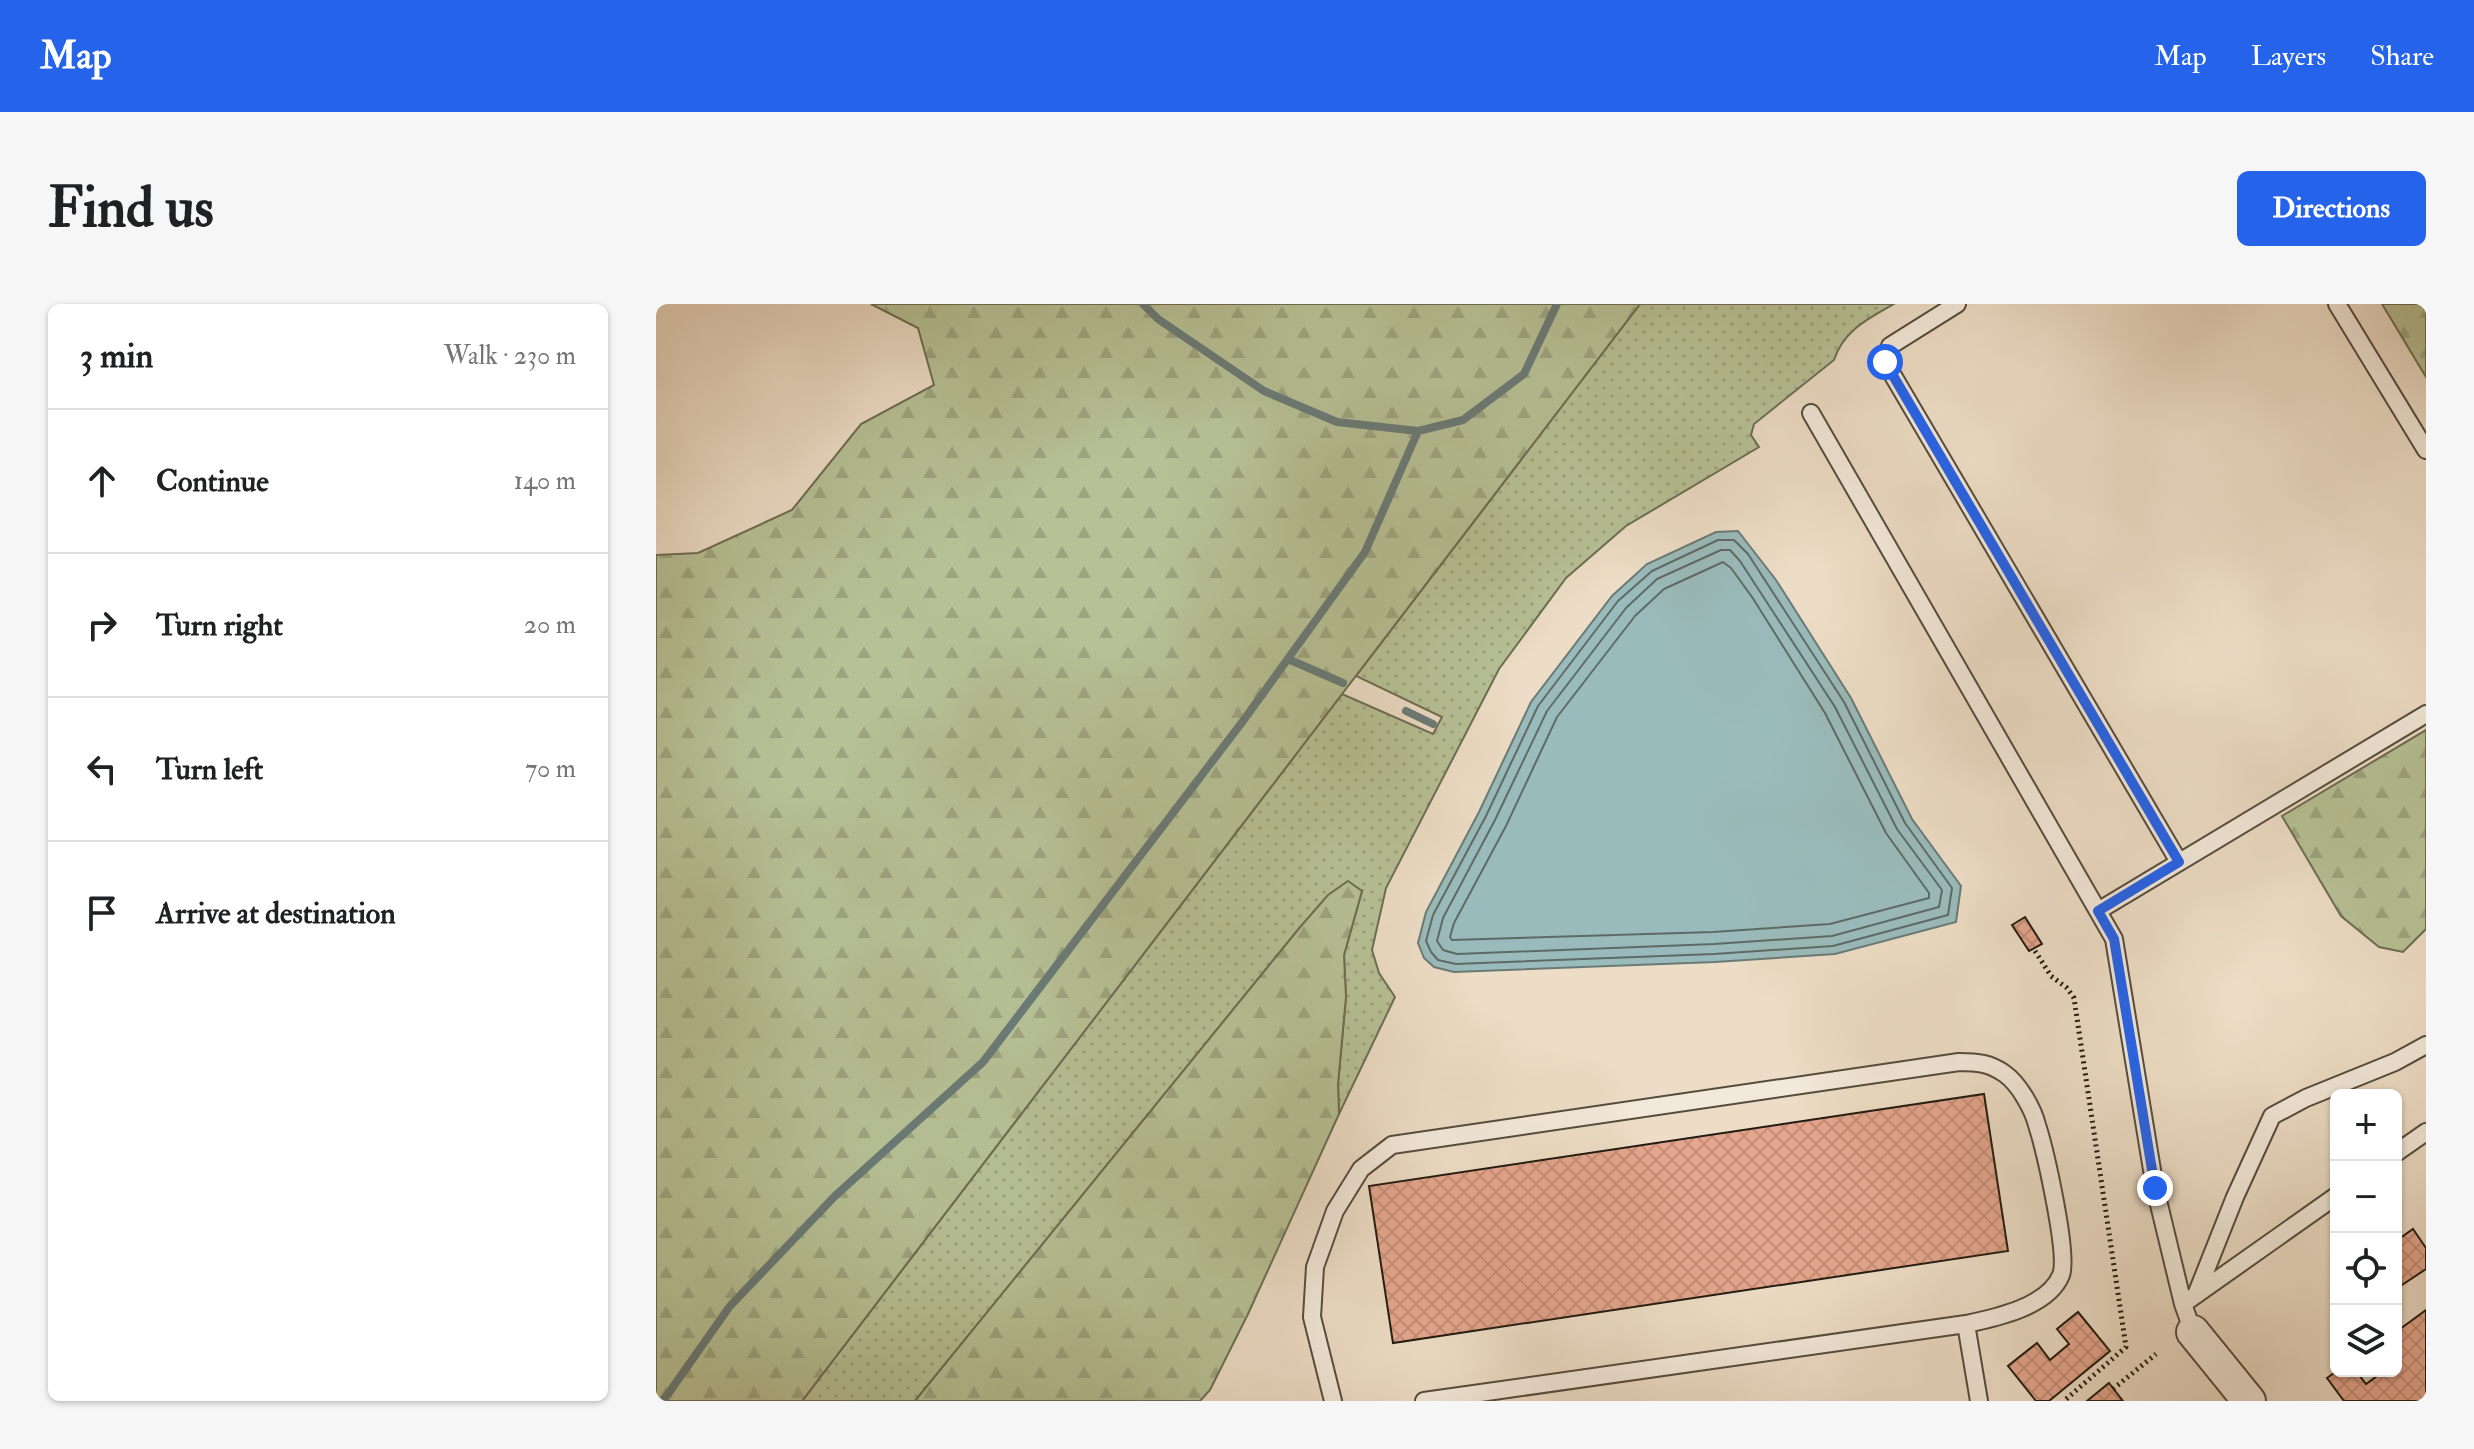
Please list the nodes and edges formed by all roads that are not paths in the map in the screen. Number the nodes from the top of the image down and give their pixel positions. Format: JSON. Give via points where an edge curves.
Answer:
{"nodes":[{"id":1,"x":1957,"y":304,"type":"edge"},
{"id":2,"x":2337,"y":304,"type":"edge"},
{"id":3,"x":1811,"y":413,"type":"dead end"},
{"id":4,"x":2426,"y":450,"type":"edge"},
{"id":5,"x":2426,"y":714,"type":"edge"},
{"id":6,"x":2179,"y":862,"type":"junction"},
{"id":7,"x":2098,"y":911,"type":"junction"},
{"id":8,"x":2426,"y":1045,"type":"edge"},
{"id":9,"x":2426,"y":1132,"type":"edge"},
{"id":10,"x":2402,"y":1149,"type":"edge"},
{"id":11,"x":2330,"y":1201,"type":"edge"},
{"id":12,"x":2191,"y":1310,"type":"junction"},
{"id":13,"x":1966,"y":1324,"type":"junction"},
{"id":14,"x":1333,"y":1401,"type":"edge"},
{"id":15,"x":1424,"y":1401,"type":"edge"},
{"id":16,"x":1979,"y":1401,"type":"edge"},
{"id":17,"x":2249,"y":1401,"type":"edge"}],
"edges":[{"from":1,"to":6,"type":"lane","via":[[1890,346],[1885,362]]},
{"from":2,"to":4,"type":"lane"},
{"from":3,"to":7,"type":"lane"},
{"from":5,"to":6,"type":"lane"},
{"from":6,"to":7,"type":"lane"},
{"from":7,"to":12,"type":"lane","via":[[2114,939],[2155,1188]]},
{"from":8,"to":12,"type":"lane","via":[[2272,1116]]},
{"from":9,"to":10,"type":"lane"},
{"from":11,"to":12,"type":"lane"},
{"from":12,"to":17,"type":"street"},
{"from":13,"to":14,"type":"lane","via":[[2007,1316],[2045,1294],[2061,1276],[2064,1251],[2037,1123],[2007,1075],[1984,1062],[1392,1145],[1361,1169],[1335,1211],[1315,1267],[1312,1317]]},
{"from":13,"to":15,"type":"lane"},
{"from":13,"to":16,"type":"lane"}]}
